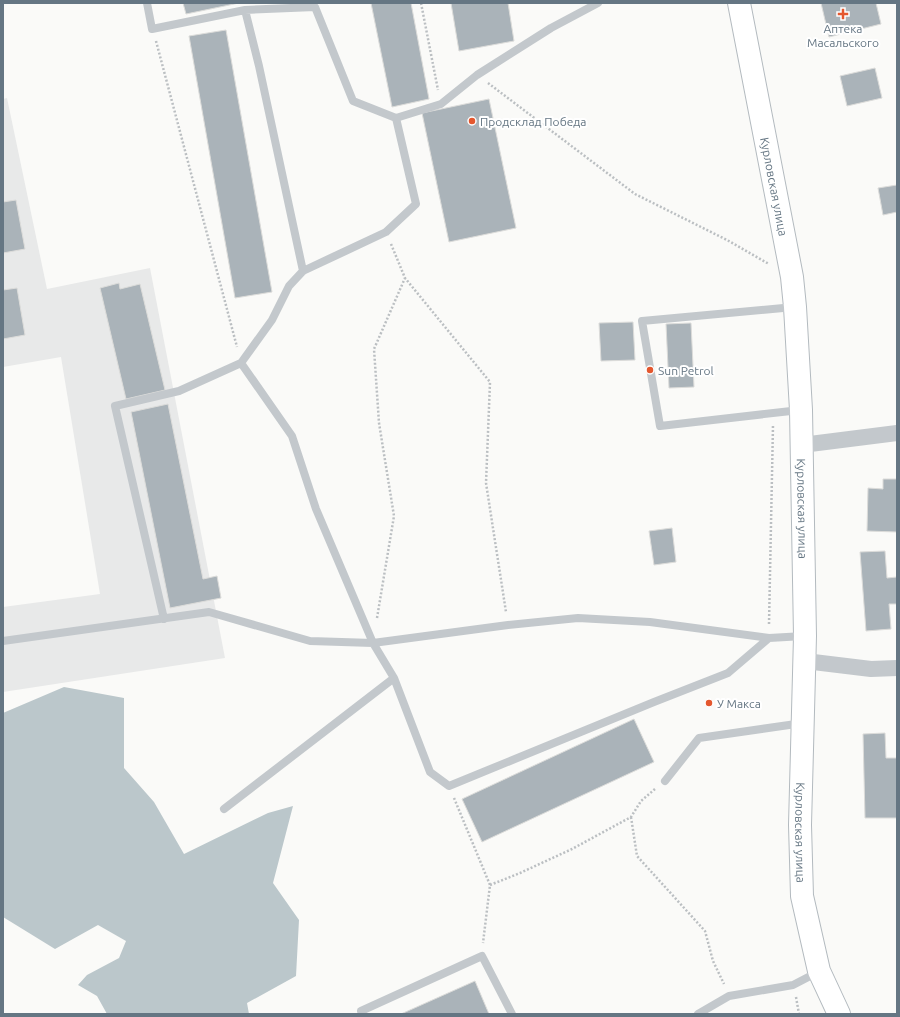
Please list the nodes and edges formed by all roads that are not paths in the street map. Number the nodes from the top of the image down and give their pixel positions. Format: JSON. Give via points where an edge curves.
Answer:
{"nodes":[{"id":1,"x":147,"y":3,"type":"edge"},
{"id":2,"x":598,"y":3,"type":"edge"},
{"id":3,"x":739,"y":3,"type":"edge"},
{"id":4,"x":245,"y":10,"type":"junction"},
{"id":5,"x":396,"y":118,"type":"junction"},
{"id":6,"x":303,"y":271,"type":"junction"},
{"id":7,"x":795,"y":307,"type":"junction"},
{"id":8,"x":241,"y":363,"type":"junction"},
{"id":9,"x":801,"y":410,"type":"junction"},
{"id":10,"x":897,"y":433,"type":"edge"},
{"id":11,"x":802,"y":444,"type":"junction"},
{"id":12,"x":164,"y":619,"type":"junction"},
{"id":13,"x":805,"y":636,"type":"junction"},
{"id":14,"x":769,"y":638,"type":"junction"},
{"id":15,"x":3,"y":641,"type":"edge"},
{"id":16,"x":373,"y":643,"type":"junction"},
{"id":17,"x":805,"y":661,"type":"junction"},
{"id":18,"x":897,"y":668,"type":"edge"},
{"id":19,"x":394,"y":678,"type":"junction"},
{"id":20,"x":804,"y":723,"type":"junction"},
{"id":21,"x":665,"y":781,"type":"road end"},
{"id":22,"x":224,"y":809,"type":"dead end"},
{"id":23,"x":819,"y":971,"type":"junction"},
{"id":24,"x":362,"y":1014,"type":"edge"},
{"id":25,"x":512,"y":1014,"type":"edge"},
{"id":26,"x":698,"y":1014,"type":"edge"},
{"id":27,"x":839,"y":1014,"type":"edge"}],
"edges":[{"from":1,"to":4,"type":"lane","via":[[152,29]]},
{"from":2,"to":5,"type":"lane","via":[[551,28],[477,75],[441,104]]},
{"from":3,"to":7,"type":"main road","name":"Курловская улица","via":[[792,277]]},
{"from":4,"to":5,"type":"lane","via":[[315,7],[353,101]]},
{"from":4,"to":6,"type":"lane"},
{"from":5,"to":6,"type":"lane","via":[[416,204],[386,232]]},
{"from":6,"to":8,"type":"lane","via":[[289,286],[272,320]]},
{"from":7,"to":9,"type":"main road","name":"Курловская улица"},
{"from":7,"to":9,"type":"lane","via":[[642,321],[660,426]]},
{"from":8,"to":12,"type":"lane","via":[[179,391],[115,406]]},
{"from":8,"to":16,"type":"lane","via":[[292,436],[316,509]]},
{"from":9,"to":11,"type":"main road","name":"Курловская улица"},
{"from":10,"to":11,"type":"street"},
{"from":11,"to":13,"type":"main road","name":"Курловская улица"},
{"from":12,"to":15,"type":"lane"},
{"from":12,"to":16,"type":"lane","via":[[209,612],[310,641]]},
{"from":13,"to":14,"type":"lane"},
{"from":13,"to":17,"type":"main road","name":"Курловская улица"},
{"from":14,"to":16,"type":"lane","via":[[650,622],[578,618]]},
{"from":14,"to":19,"type":"lane","via":[[728,673],[450,786],[430,772]]},
{"from":16,"to":19,"type":"lane"},
{"from":17,"to":18,"type":"street","via":[[871,669]]},
{"from":17,"to":20,"type":"main road","name":"Курловская улица"},
{"from":19,"to":22,"type":"lane"},
{"from":20,"to":21,"type":"lane","via":[[699,738]]},
{"from":20,"to":23,"type":"main road","name":"Курловская улица","via":[[800,825],[802,896]]},
{"from":23,"to":26,"type":"lane","via":[[793,985],[729,996]]},
{"from":23,"to":27,"type":"main road","name":"Курловская улица"},
{"from":24,"to":25,"type":"lane","via":[[361,1011],[482,956]]}]}
